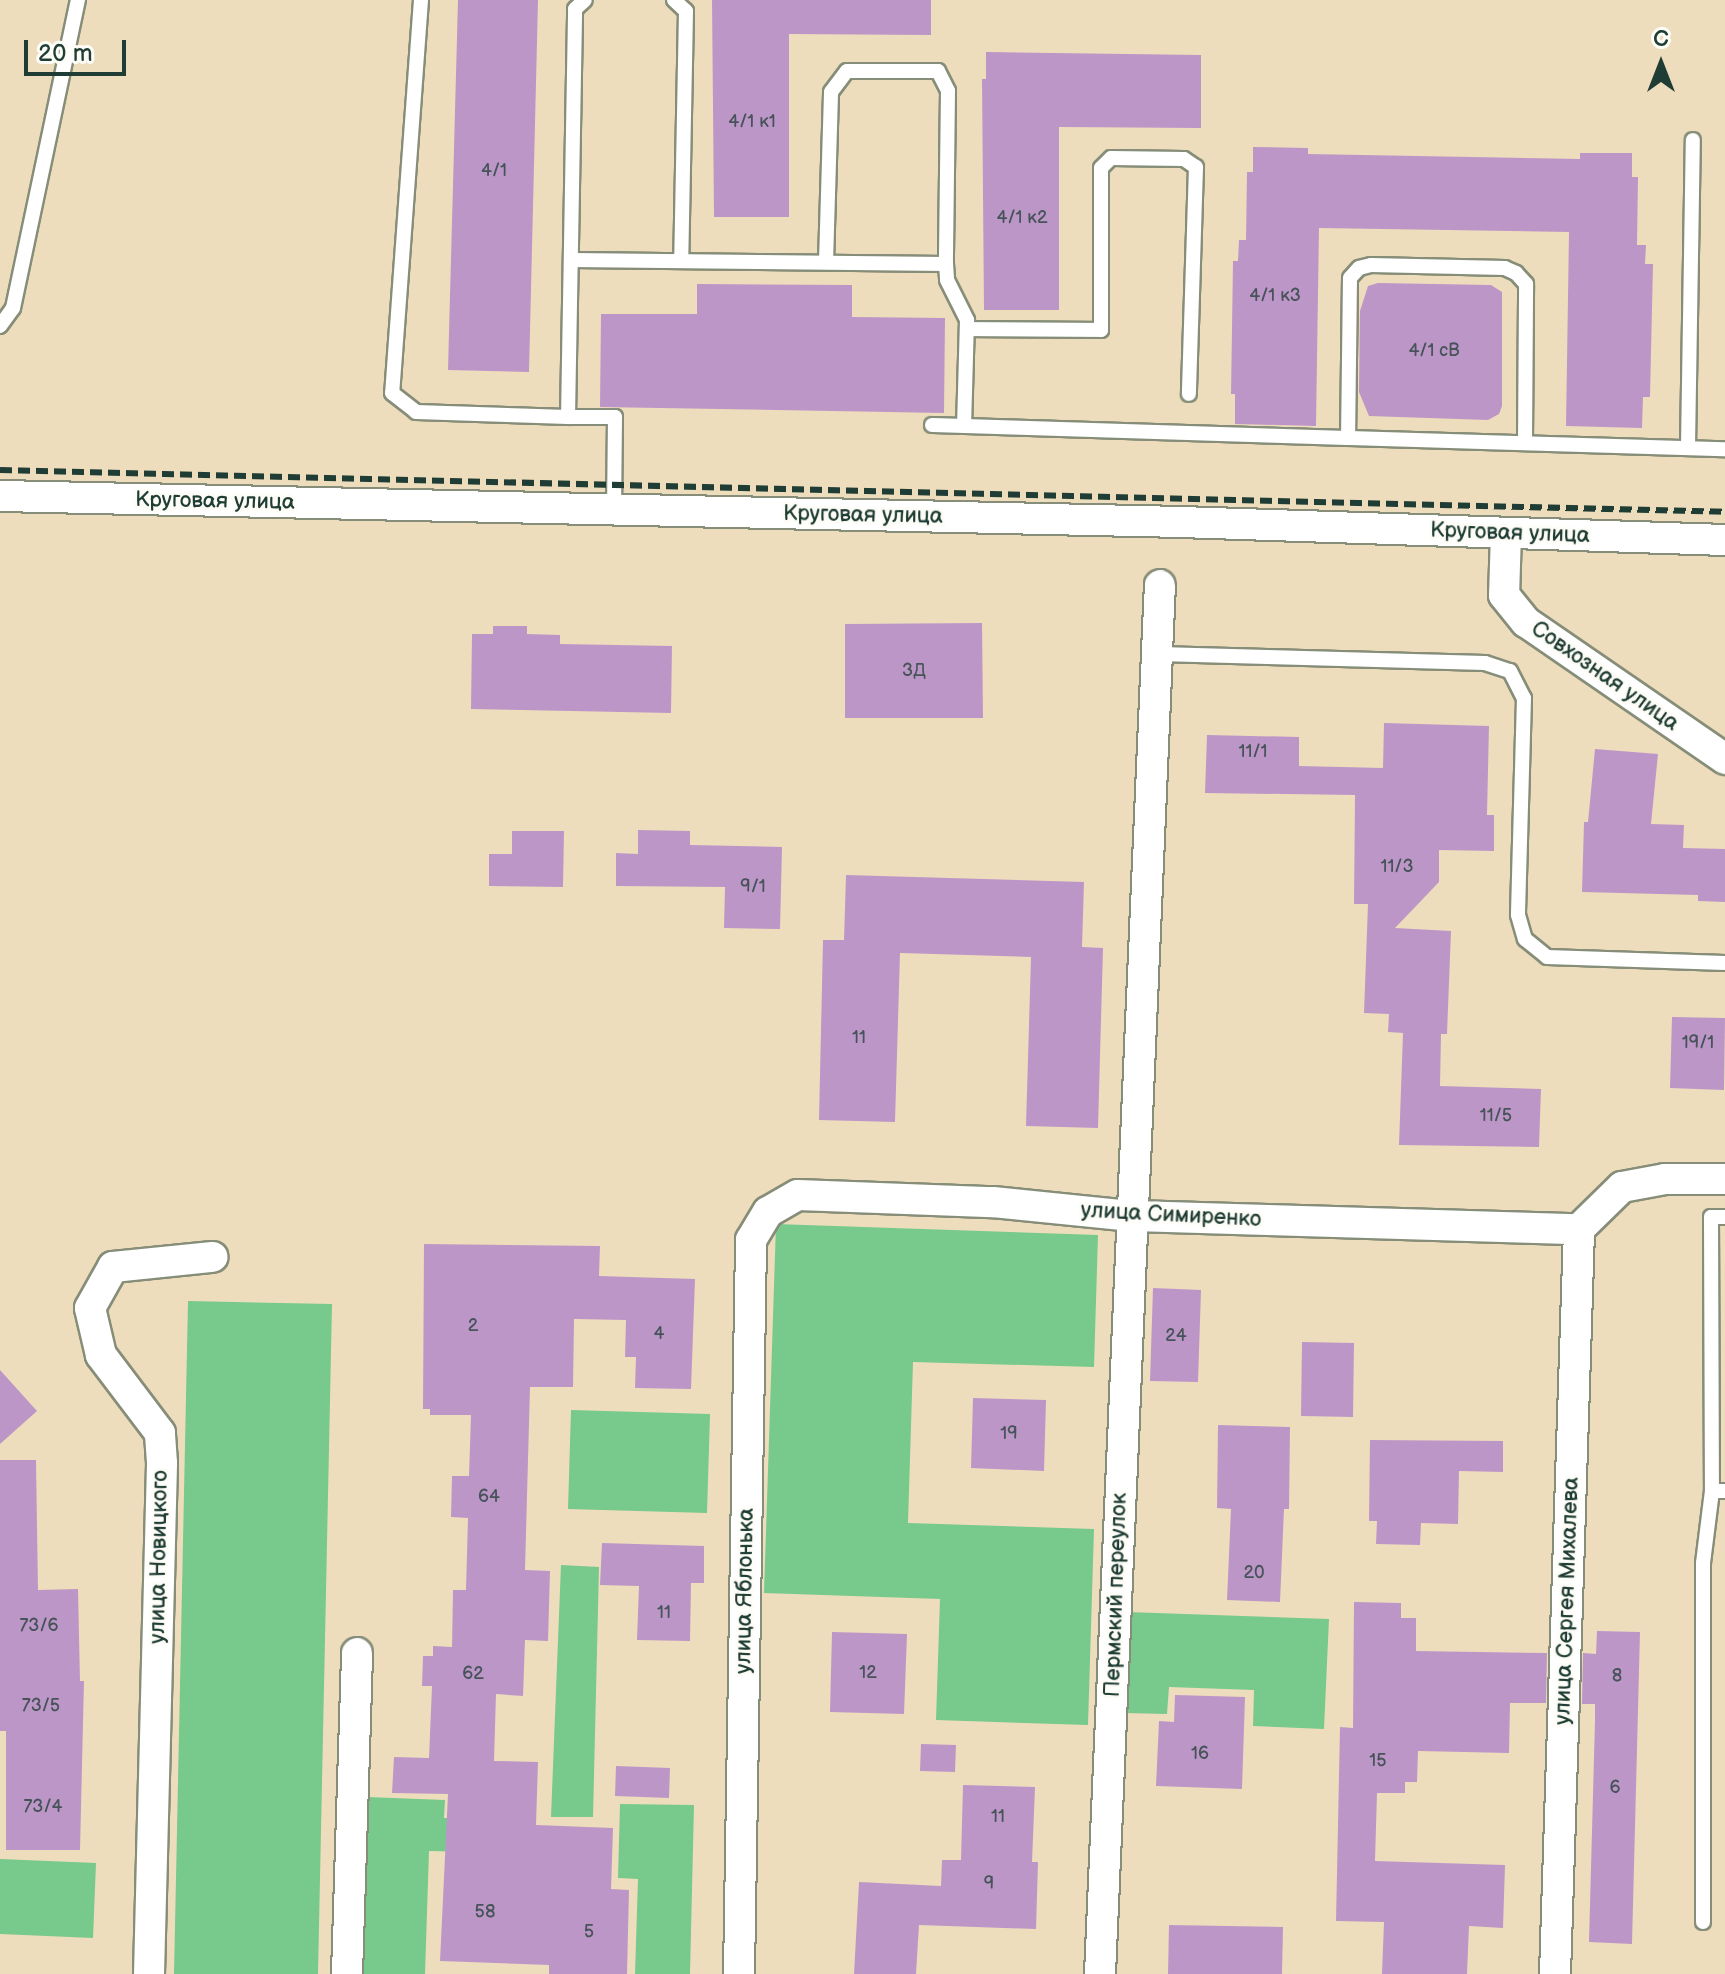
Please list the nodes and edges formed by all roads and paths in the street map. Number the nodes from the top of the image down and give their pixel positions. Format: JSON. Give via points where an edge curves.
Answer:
{"nodes":[{"id":1,"x":78,"y":0,"type":"edge"},
{"id":2,"x":421,"y":0,"type":"edge"},
{"id":3,"x":585,"y":0,"type":"edge"},
{"id":4,"x":674,"y":0,"type":"edge"},
{"id":5,"x":1693,"y":140,"type":"dead end"},
{"id":6,"x":571,"y":260,"type":"junction"},
{"id":7,"x":681,"y":261,"type":"junction"},
{"id":8,"x":826,"y":262,"type":"junction"},
{"id":9,"x":946,"y":264,"type":"junction"},
{"id":10,"x":0,"y":326,"type":"edge"},
{"id":11,"x":967,"y":329,"type":"junction"},
{"id":12,"x":1189,"y":394,"type":"dead end"},
{"id":13,"x":568,"y":417,"type":"junction"},
{"id":14,"x":932,"y":425,"type":"dead end"},
{"id":15,"x":964,"y":426,"type":"junction"},
{"id":16,"x":1348,"y":438,"type":"junction"},
{"id":17,"x":1525,"y":441,"type":"junction"},
{"id":18,"x":1688,"y":447,"type":"junction"},
{"id":19,"x":1725,"y":449,"type":"edge"},
{"id":20,"x":0,"y":496,"type":"edge"},
{"id":21,"x":614,"y":510,"type":"junction"},
{"id":22,"x":1506,"y":533,"type":"junction"},
{"id":23,"x":1725,"y":540,"type":"edge"},
{"id":24,"x":1160,"y":585,"type":"dead end"},
{"id":25,"x":1159,"y":654,"type":"junction"},
{"id":26,"x":1725,"y":759,"type":"edge"},
{"id":27,"x":1725,"y":963,"type":"edge"},
{"id":28,"x":1725,"y":1179,"type":"edge"},
{"id":29,"x":768,"y":1212,"type":"joint"},
{"id":30,"x":1132,"y":1216,"type":"junction"},
{"id":31,"x":1725,"y":1217,"type":"edge"},
{"id":32,"x":1579,"y":1229,"type":"junction"},
{"id":33,"x":212,"y":1257,"type":"dead end"},
{"id":34,"x":1719,"y":1491,"type":"edge"},
{"id":35,"x":357,"y":1653,"type":"dead end"},
{"id":36,"x":1703,"y":1922,"type":"dead end"},
{"id":37,"x":149,"y":1974,"type":"edge"},
{"id":38,"x":347,"y":1974,"type":"edge"},
{"id":39,"x":739,"y":1974,"type":"edge"},
{"id":40,"x":1100,"y":1974,"type":"edge"},
{"id":41,"x":1555,"y":1974,"type":"edge"}],
"edges":[{"from":1,"to":10,"type":"lane","via":[[13,308]]},
{"from":2,"to":13,"type":"lane","via":[[392,393],[416,412]]},
{"from":3,"to":6,"type":"lane","via":[[575,9]]},
{"from":4,"to":7,"type":"lane","via":[[686,11]]},
{"from":5,"to":18,"type":"lane"},
{"from":6,"to":7,"type":"lane"},
{"from":6,"to":13,"type":"lane"},
{"from":7,"to":8,"type":"lane"},
{"from":8,"to":9,"type":"lane"},
{"from":8,"to":9,"type":"lane","via":[[831,92],[847,71],[938,71],[948,91]]},
{"from":9,"to":11,"type":"lane"},
{"from":11,"to":12,"type":"lane","via":[[1101,330],[1101,168],[1111,158],[1184,159],[1196,167]]},
{"from":11,"to":15,"type":"lane"},
{"from":13,"to":21,"type":"lane","via":[[615,417]]},
{"from":14,"to":15,"type":"lane"},
{"from":15,"to":16,"type":"lane"},
{"from":16,"to":17,"type":"lane"},
{"from":16,"to":17,"type":"lane","via":[[1350,278],[1359,268],[1386,265],[1505,268],[1526,284]]},
{"from":17,"to":18,"type":"lane"},
{"from":18,"to":19,"type":"lane"},
{"from":20,"to":21,"type":"street","name":"Круговая улица"},
{"from":21,"to":22,"type":"street","name":"Круговая улица"},
{"from":22,"to":23,"type":"street","name":"Круговая улица"},
{"from":22,"to":26,"type":"street","name":"Совхозная улица","via":[[1504,595],[1526,622]]},
{"from":24,"to":25,"type":"street","name":"Пермский переулок"},
{"from":25,"to":27,"type":"lane","via":[[1485,663],[1510,671],[1524,698],[1518,915],[1525,939],[1547,957]]},
{"from":25,"to":30,"type":"street","name":"Пермский переулок"},
{"from":28,"to":32,"type":"street","via":[[1665,1179],[1622,1187]]},
{"from":29,"to":30,"type":"street","name":"улица Симиренко","via":[[798,1195],[993,1202]]},
{"from":29,"to":39,"type":"street","name":"улица Яблонька","via":[[751,1240]]},
{"from":30,"to":32,"type":"street","name":"улица Симиренко"},
{"from":30,"to":40,"type":"street","name":"Пермский переулок"},
{"from":31,"to":34,"type":"lane","via":[[1711,1217]]},
{"from":32,"to":41,"type":"street","name":"улица Сергея Михалева"},
{"from":33,"to":37,"type":"street","name":"улица Новицкого","via":[[113,1267],[90,1308],[101,1355],[160,1433]]},
{"from":34,"to":36,"type":"lane","via":[[1703,1563]]},
{"from":35,"to":38,"type":"street"}]}
